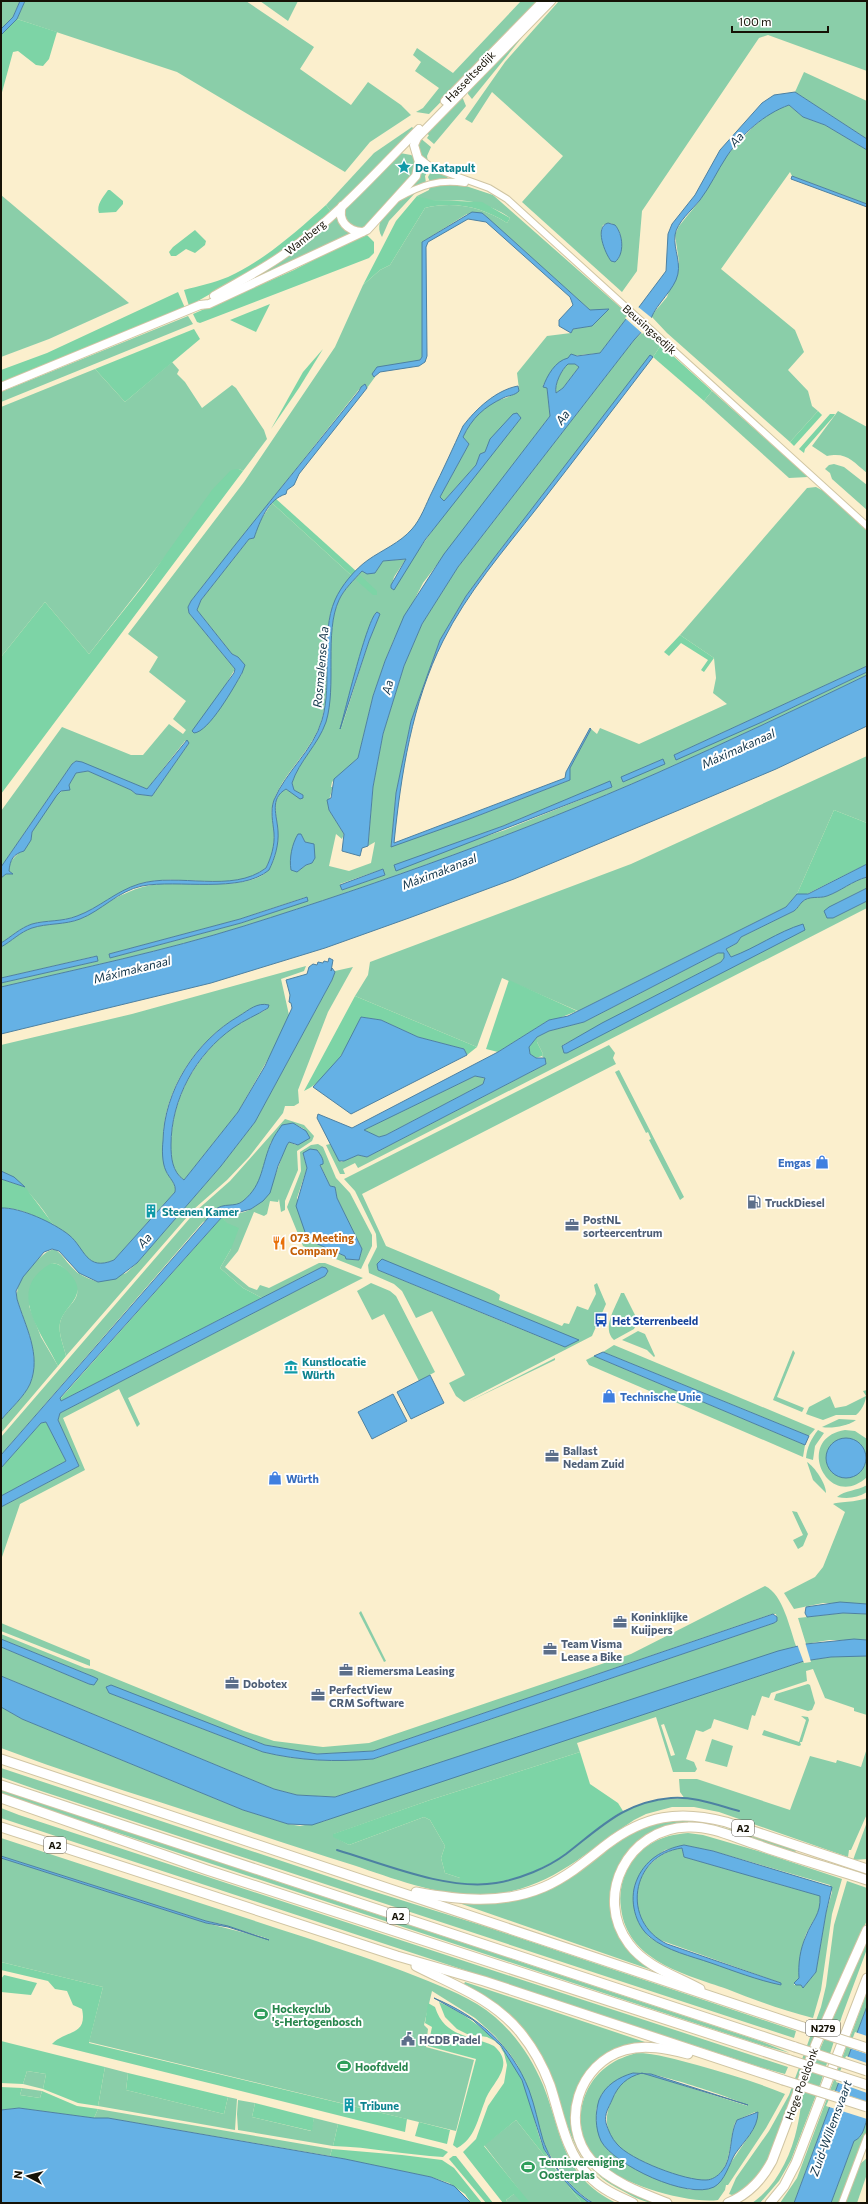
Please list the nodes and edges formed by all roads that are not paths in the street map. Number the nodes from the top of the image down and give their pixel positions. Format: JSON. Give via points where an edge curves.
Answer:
{"nodes":[{"id":1,"x":543,"y":1,"type":"edge"},
{"id":2,"x":551,"y":1,"type":"edge"},
{"id":3,"x":421,"y":134,"type":"joint"},
{"id":4,"x":397,"y":151,"type":"junction"},
{"id":5,"x":418,"y":157,"type":"junction"},
{"id":6,"x":477,"y":184,"type":"junction"},
{"id":7,"x":394,"y":201,"type":"junction"},
{"id":8,"x":342,"y":206,"type":"junction"},
{"id":9,"x":362,"y":232,"type":"junction"},
{"id":10,"x":200,"y":305,"type":"junction"},
{"id":11,"x":1,"y":388,"type":"edge"},
{"id":12,"x":867,"y":526,"type":"edge"},
{"id":13,"x":1,"y":1759,"type":"edge"},
{"id":14,"x":1,"y":1785,"type":"edge"},
{"id":15,"x":1,"y":1798,"type":"edge"},
{"id":16,"x":1,"y":1827,"type":"edge"},
{"id":17,"x":865,"y":1868,"type":"edge"},
{"id":18,"x":867,"y":1880,"type":"edge"},
{"id":19,"x":387,"y":1887,"type":"junction"},
{"id":20,"x":867,"y":1930,"type":"edge"},
{"id":21,"x":397,"y":1956,"type":"junction"},
{"id":22,"x":867,"y":1978,"type":"edge"},
{"id":23,"x":724,"y":2001,"type":"junction"},
{"id":24,"x":867,"y":2048,"type":"edge"},
{"id":25,"x":734,"y":2064,"type":"junction"},
{"id":26,"x":867,"y":2071,"type":"edge"},
{"id":27,"x":867,"y":2085,"type":"edge"},
{"id":28,"x":867,"y":2108,"type":"edge"},
{"id":29,"x":867,"y":2138,"type":"edge"},
{"id":30,"x":633,"y":2203,"type":"edge"},
{"id":31,"x":666,"y":2203,"type":"edge"},
{"id":32,"x":730,"y":2203,"type":"edge"},
{"id":33,"x":770,"y":2203,"type":"edge"},
{"id":34,"x":842,"y":2203,"type":"edge"}],
"edges":[{"from":1,"to":4,"type":"main road","name":"Hasseltsedijk"},
{"from":2,"to":3,"type":"main road","name":"Hasseltsedijk"},
{"from":3,"to":5,"type":"main road","name":"Wamberg","via":[[414,145]]},
{"from":4,"to":5,"type":"main road","via":[[408,150]]},
{"from":4,"to":8,"type":"main road","name":"Wamberg"},
{"from":5,"to":6,"type":"street","name":"Beusingsedijk","via":[[432,167]]},
{"from":5,"to":7,"type":"main road","name":"Wamberg","via":[[419,168],[416,176]]},
{"from":6,"to":7,"type":"street","name":"Wamberg","via":[[434,182],[410,191]]},
{"from":6,"to":12,"type":"street","name":"Beusingsedijk","via":[[507,199]]},
{"from":7,"to":9,"type":"main road","name":"Wamberg"},
{"from":8,"to":9,"type":"main road","via":[[340,214],[345,224],[350,230]]},
{"from":8,"to":10,"type":"main road","name":"Wamberg","via":[[287,252]]},
{"from":9,"to":10,"type":"main road","name":"Wamberg","via":[[216,300]]},
{"from":10,"to":11,"type":"main road","name":"Wamberg"},
{"from":13,"to":19,"type":"highway","number":"A2"},
{"from":14,"to":26,"type":"highway","number":"A2","bridge":true},
{"from":15,"to":27,"type":"highway","number":"A2","bridge":true,"via":[[207,1870]]},
{"from":16,"to":21,"type":"highway","number":"A2"},
{"from":17,"to":19,"type":"highway","number":"A2","via":[[726,1822],[703,1816],[676,1815],[636,1827],[608,1844],[572,1872],[527,1893],[491,1900],[469,1900]]},
{"from":18,"to":23,"type":"highway","number":"A2","via":[[704,1828],[675,1828],[642,1842],[626,1860],[616,1883],[614,1906],[624,1937],[645,1960]]},
{"from":19,"to":23,"type":"highway","number":"A2"},
{"from":20,"to":32,"type":"highway","name":"Hoge Poeldonk","number":"N279","via":[[816,2044],[772,2161],[756,2185]]},
{"from":21,"to":25,"type":"highway","number":"A2","via":[[484,1981]]},
{"from":21,"to":30,"type":"highway","number":"A2","via":[[487,2001],[510,2020],[545,2071],[569,2143],[580,2166],[596,2183]]},
{"from":22,"to":33,"type":"highway","name":"Hoge Poeldonk","number":"N279","via":[[793,2169],[784,2186]]},
{"from":23,"to":24,"type":"highway","number":"A2","bridge":true},
{"from":25,"to":28,"type":"highway","number":"A2","bridge":true},
{"from":25,"to":31,"type":"highway","number":"A2","via":[[667,2049],[635,2048],[615,2054],[598,2065],[580,2089],[575,2122],[580,2141],[590,2160],[617,2180]]},
{"from":29,"to":34,"type":"street"}]}
